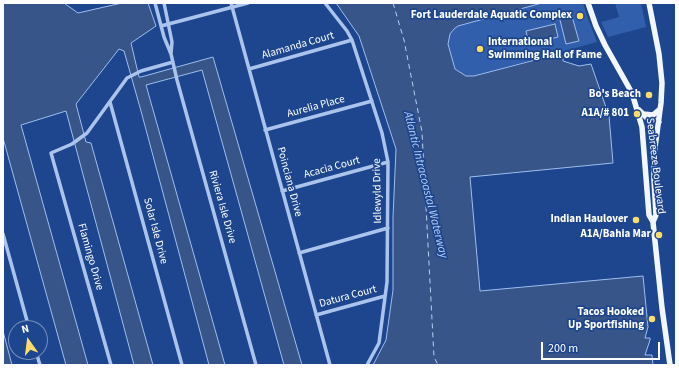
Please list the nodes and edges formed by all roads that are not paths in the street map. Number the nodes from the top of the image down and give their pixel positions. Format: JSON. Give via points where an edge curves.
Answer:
{"nodes":[{"id":1,"x":155,"y":3,"type":"edge"},
{"id":2,"x":164,"y":3,"type":"edge"},
{"id":3,"x":248,"y":3,"type":"edge"},
{"id":4,"x":325,"y":3,"type":"edge"},
{"id":5,"x":588,"y":3,"type":"edge"},
{"id":6,"x":649,"y":3,"type":"edge"},
{"id":7,"x":231,"y":5,"type":"edge"},
{"id":8,"x":169,"y":24,"type":"junction"},
{"id":9,"x":161,"y":26,"type":"junction"},
{"id":10,"x":352,"y":40,"type":"junction"},
{"id":11,"x":171,"y":54,"type":"junction"},
{"id":12,"x":173,"y":64,"type":"junction"},
{"id":13,"x":249,"y":69,"type":"junction"},
{"id":14,"x":372,"y":100,"type":"junction"},
{"id":15,"x":110,"y":102,"type":"junction"},
{"id":16,"x":661,"y":108,"type":"junction"},
{"id":17,"x":639,"y":111,"type":"junction"},
{"id":18,"x":658,"y":122,"type":"junction"},
{"id":19,"x":265,"y":130,"type":"junction"},
{"id":20,"x":388,"y":162,"type":"junction"},
{"id":21,"x":282,"y":191,"type":"junction"},
{"id":22,"x":653,"y":222,"type":"junction"},
{"id":23,"x":388,"y":228,"type":"junction"},
{"id":24,"x":3,"y":234,"type":"edge"},
{"id":25,"x":299,"y":253,"type":"junction"},
{"id":26,"x":385,"y":296,"type":"junction"},
{"id":27,"x":316,"y":315,"type":"junction"},
{"id":28,"x":27,"y":320,"type":"edge"},
{"id":29,"x":111,"y":365,"type":"edge"},
{"id":30,"x":182,"y":365,"type":"edge"},
{"id":31,"x":256,"y":365,"type":"edge"},
{"id":32,"x":330,"y":365,"type":"edge"},
{"id":33,"x":367,"y":365,"type":"edge"},
{"id":34,"x":670,"y":365,"type":"edge"}],
"edges":[{"from":1,"to":9,"type":"street","name":"Riviera Isle Drive"},
{"from":2,"to":8,"type":"street","name":"Riviera Isle Drive"},
{"from":3,"to":7,"type":"street"},
{"from":4,"to":10,"type":"street","name":"Idlewyld Drive"},
{"from":5,"to":17,"type":"main road","name":"Seabreeze Boulevard","via":[[599,32]]},
{"from":6,"to":16,"type":"main road","via":[[661,67]]},
{"from":7,"to":8,"type":"street"},
{"from":7,"to":13,"type":"street","name":"Poinciana Drive"},
{"from":8,"to":9,"type":"street"},
{"from":8,"to":11,"type":"street","name":"Riviera Isle Drive"},
{"from":9,"to":11,"type":"street","name":"Riviera Isle Drive"},
{"from":10,"to":13,"type":"street","name":"Alamanda Court"},
{"from":10,"to":14,"type":"street","name":"Idlewyld Drive"},
{"from":11,"to":12,"type":"street","name":"Riviera Isle Drive"},
{"from":12,"to":15,"type":"street","via":[[141,71],[127,78]]},
{"from":12,"to":31,"type":"street","name":"Riviera Isle Drive"},
{"from":13,"to":19,"type":"street","name":"Poinciana Drive"},
{"from":14,"to":19,"type":"street","name":"Aurelia Place"},
{"from":14,"to":20,"type":"street","name":"Idlewyld Drive"},
{"from":15,"to":29,"type":"street","name":"Flamingo Drive","via":[[87,133],[72,144],[51,153]]},
{"from":15,"to":30,"type":"street","name":"Solar Isle Drive"},
{"from":16,"to":17,"type":"main road","via":[[653,116]]},
{"from":16,"to":18,"type":"main road"},
{"from":17,"to":18,"type":"main road","via":[[649,120]]},
{"from":17,"to":22,"type":"main road","name":"Seabreeze Boulevard","via":[[644,142],[649,215]]},
{"from":18,"to":22,"type":"main road","via":[[654,155],[656,215]]},
{"from":19,"to":21,"type":"street","name":"Poinciana Drive"},
{"from":20,"to":21,"type":"street","name":"Acacia Court"},
{"from":20,"to":23,"type":"street","name":"Idlewyld Drive"},
{"from":21,"to":25,"type":"street","name":"Poinciana Drive"},
{"from":22,"to":34,"type":"main road","name":"Seabreeze Boulevard"},
{"from":23,"to":25,"type":"street"},
{"from":23,"to":26,"type":"street","name":"Idlewyld Drive"},
{"from":24,"to":28,"type":"street"},
{"from":25,"to":27,"type":"street","name":"Poinciana Drive"},
{"from":26,"to":27,"type":"street","name":"Datura Court"},
{"from":26,"to":33,"type":"street","name":"Idlewyld Drive","via":[[379,343]]},
{"from":27,"to":32,"type":"street","name":"Poinciana Drive"}]}
